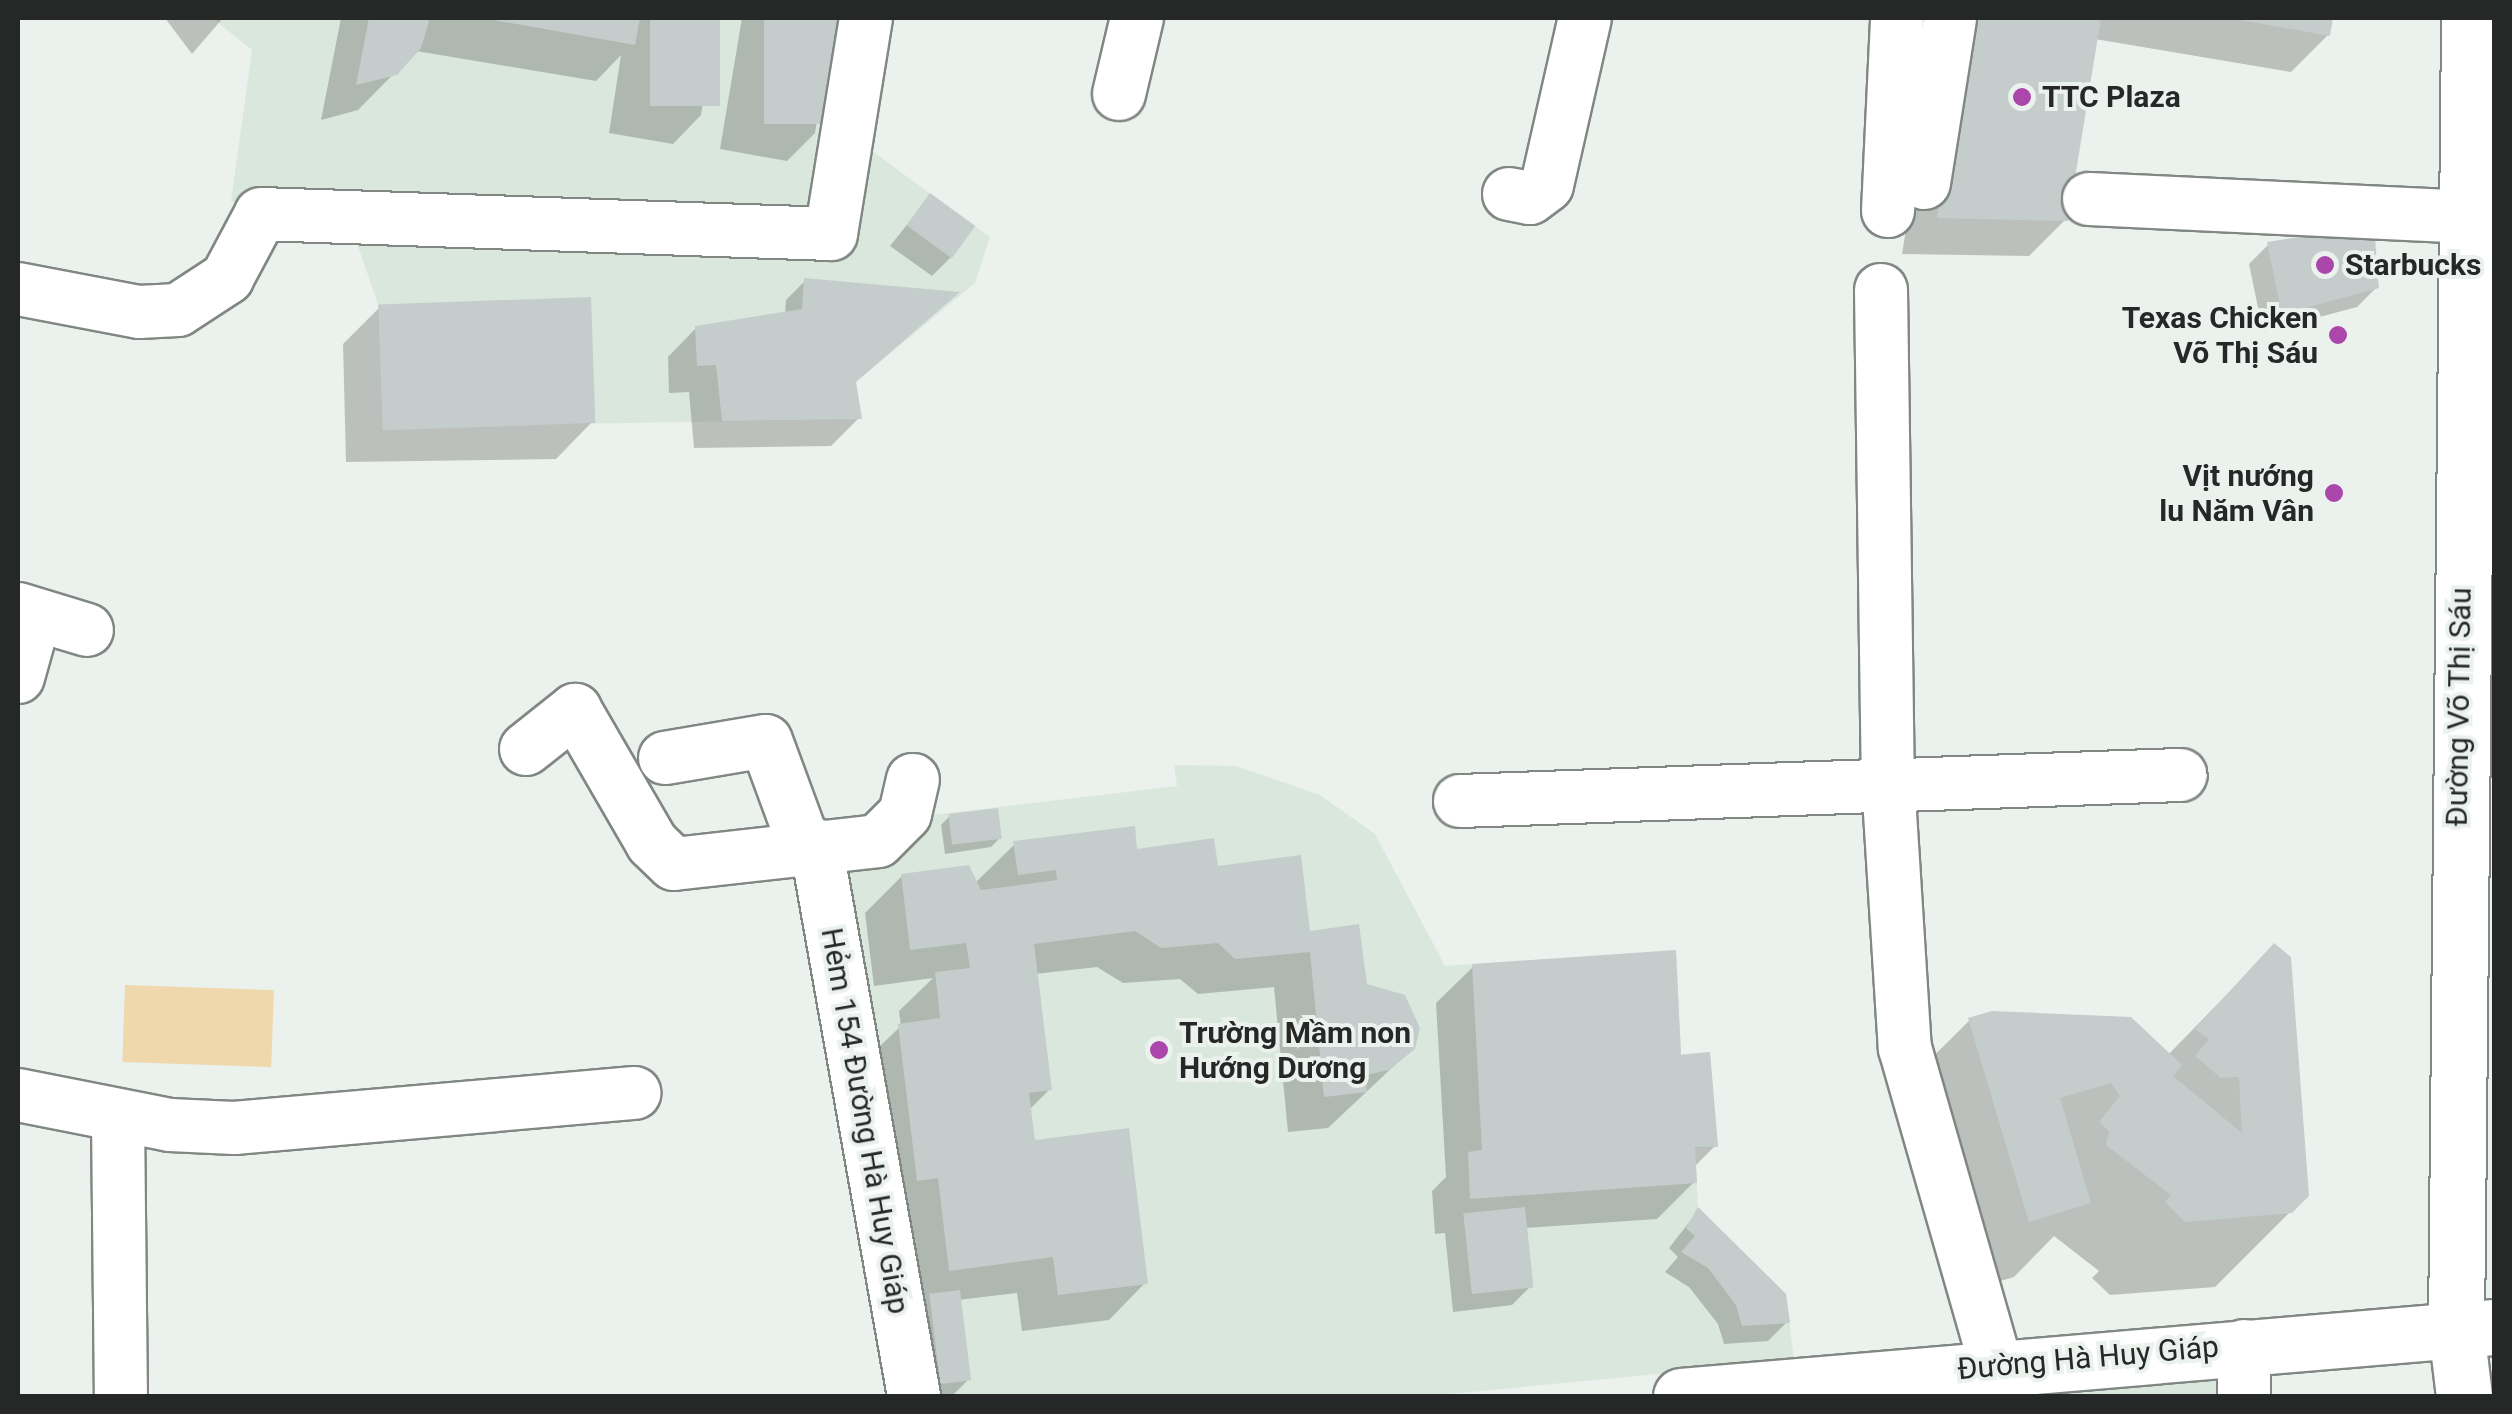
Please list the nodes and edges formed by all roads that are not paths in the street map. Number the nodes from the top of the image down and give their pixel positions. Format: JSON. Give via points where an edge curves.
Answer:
{"nodes":[{"id":1,"x":866,"y":18,"type":"edge"},
{"id":2,"x":1137,"y":18,"type":"edge"},
{"id":3,"x":1586,"y":18,"type":"edge"},
{"id":4,"x":1897,"y":18,"type":"edge"},
{"id":5,"x":1950,"y":18,"type":"edge"},
{"id":6,"x":2469,"y":18,"type":"edge"},
{"id":7,"x":1119,"y":94,"type":"dead end"},
{"id":8,"x":1508,"y":194,"type":"dead end"},
{"id":9,"x":2089,"y":199,"type":"dead end"},
{"id":10,"x":2466,"y":217,"type":"junction"},
{"id":11,"x":18,"y":289,"type":"edge"},
{"id":12,"x":1881,"y":290,"type":"dead end"},
{"id":13,"x":26,"y":612,"type":"edge"},
{"id":14,"x":87,"y":630,"type":"dead end"},
{"id":15,"x":18,"y":677,"type":"edge"},
{"id":16,"x":2477,"y":695,"type":"edge"},
{"id":17,"x":526,"y":748,"type":"dead end"},
{"id":18,"x":665,"y":758,"type":"dead end"},
{"id":19,"x":2181,"y":775,"type":"dead end"},
{"id":20,"x":913,"y":780,"type":"dead end"},
{"id":21,"x":1888,"y":781,"type":"junction"},
{"id":22,"x":1460,"y":800,"type":"dead end"},
{"id":23,"x":811,"y":846,"type":"junction"},
{"id":24,"x":634,"y":1093,"type":"dead end"},
{"id":25,"x":18,"y":1096,"type":"edge"},
{"id":26,"x":118,"y":1117,"type":"junction"},
{"id":27,"x":2475,"y":1328,"type":"edge"},
{"id":28,"x":1996,"y":1365,"type":"junction"},
{"id":29,"x":2244,"y":1371,"type":"edge"},
{"id":30,"x":1898,"y":1386,"type":"edge"},
{"id":31,"x":121,"y":1396,"type":"edge"},
{"id":32,"x":914,"y":1396,"type":"edge"},
{"id":33,"x":1681,"y":1396,"type":"edge"},
{"id":34,"x":2464,"y":1396,"type":"edge"}],
"edges":[{"from":1,"to":11,"type":"street","via":[[831,234],[261,214],[234,270],[178,310],[140,312]]},
{"from":2,"to":7,"type":"street"},
{"from":3,"to":8,"type":"street","via":[[1546,185],[1530,198]]},
{"from":4,"to":5,"type":"street","via":[[1906,197]]},
{"from":6,"to":10,"type":"main road","name":"Đường Võ Thị Sáu"},
{"from":9,"to":10,"type":"street"},
{"from":10,"to":16,"type":"main road","name":"Đường Võ Thị Sáu"},
{"from":12,"to":21,"type":"street"},
{"from":13,"to":14,"type":"street"},
{"from":13,"to":15,"type":"street"},
{"from":16,"to":27,"type":"main road","name":"Đường Võ Thị Sáu"},
{"from":17,"to":23,"type":"street","via":[[576,710],[652,843],[674,864]]},
{"from":18,"to":23,"type":"street","name":"Hẻm 154 Đường Hà Huy Giáp","via":[[766,741]]},
{"from":19,"to":21,"type":"street"},
{"from":20,"to":23,"type":"street","via":[[905,814],[878,840]]},
{"from":21,"to":22,"type":"street"},
{"from":21,"to":28,"type":"street","via":[[1905,1048]]},
{"from":23,"to":32,"type":"street","name":"Hẻm 154 Đường Hà Huy Giáp"},
{"from":24,"to":26,"type":"street","via":[[234,1128]]},
{"from":25,"to":26,"type":"street"},
{"from":26,"to":31,"type":"street"},
{"from":27,"to":29,"type":"main road","name":"Đường Hà Huy Giáp"},
{"from":27,"to":34,"type":"main road","name":"Đường Võ Thị Sáu"},
{"from":28,"to":29,"type":"main road","name":"Đường Hà Huy Giáp"},
{"from":28,"to":30,"type":"main road","name":"Đường Hà Huy Giáp"},
{"from":30,"to":33,"type":"main road","name":"Đường Hà Huy Giáp"}]}
